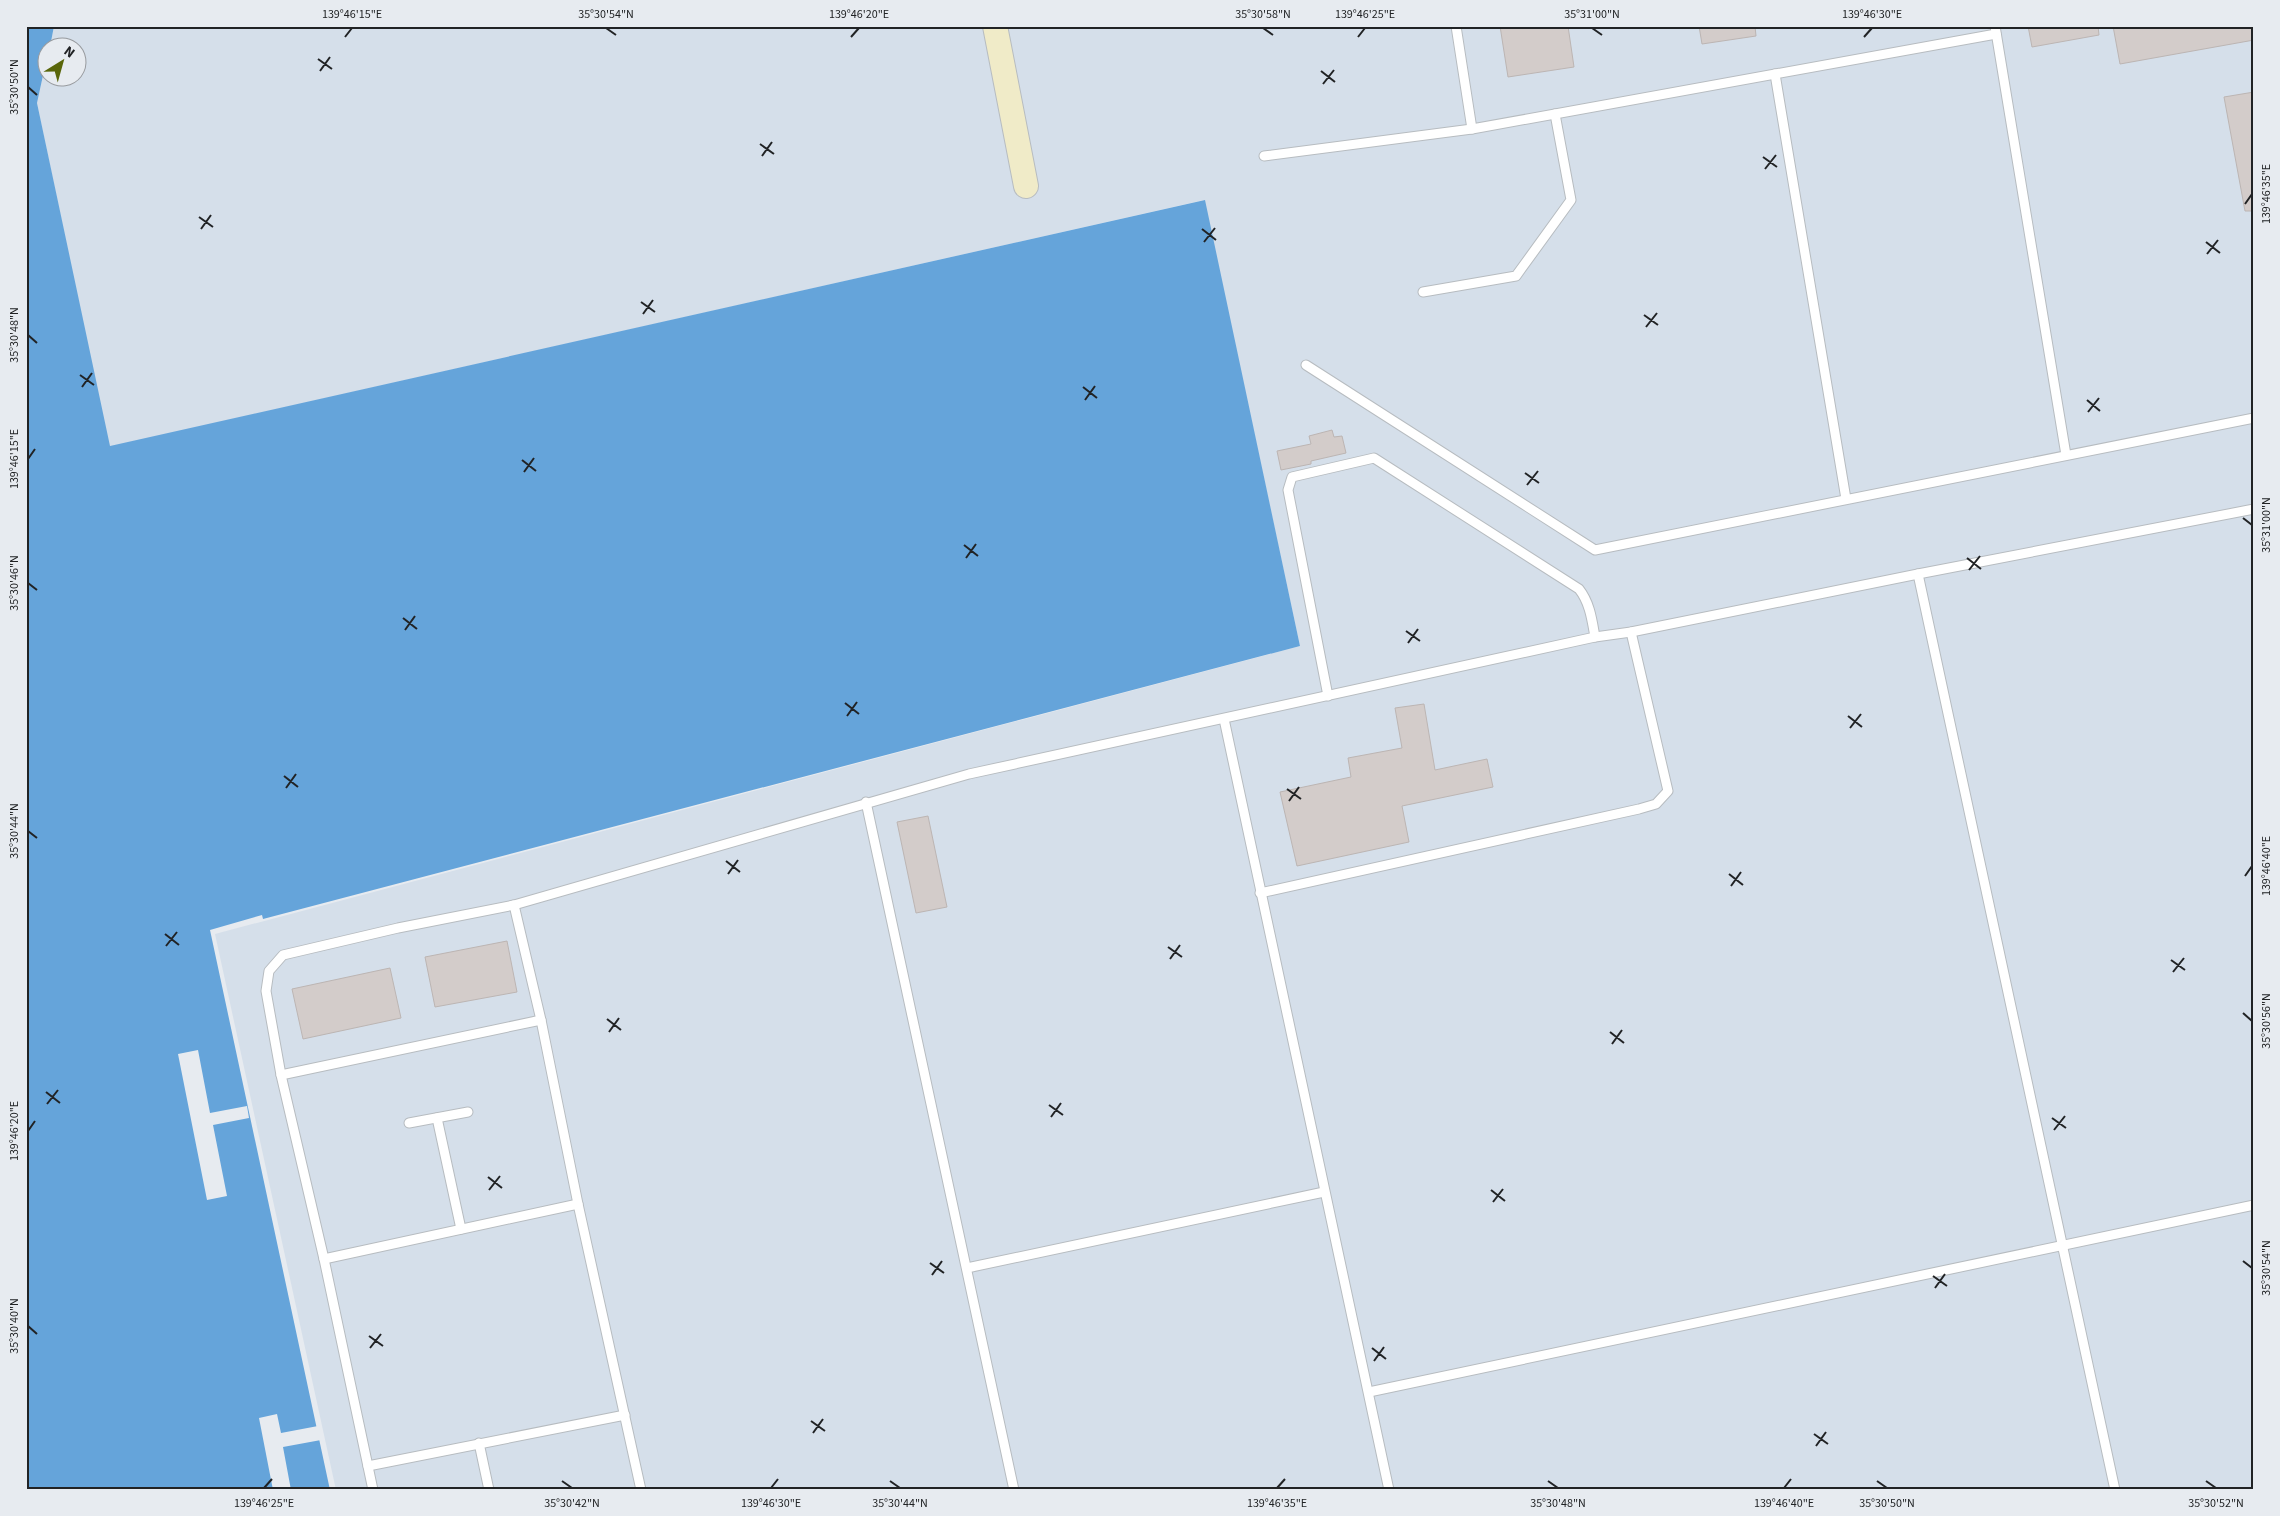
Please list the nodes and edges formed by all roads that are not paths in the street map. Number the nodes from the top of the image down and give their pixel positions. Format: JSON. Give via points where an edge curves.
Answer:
{"nodes":[{"id":1,"x":995,"y":26,"type":"edge"},
{"id":2,"x":1456,"y":26,"type":"edge"},
{"id":3,"x":1995,"y":30,"type":"edge"},
{"id":4,"x":1775,"y":74,"type":"junction"},
{"id":5,"x":1555,"y":114,"type":"junction"},
{"id":6,"x":1472,"y":129,"type":"junction"},
{"id":7,"x":1264,"y":156,"type":"dead end"},
{"id":8,"x":1026,"y":186,"type":"dead end"},
{"id":9,"x":1423,"y":292,"type":"dead end"},
{"id":10,"x":1306,"y":365,"type":"dead end"},
{"id":11,"x":2254,"y":418,"type":"edge"},
{"id":12,"x":2066,"y":455,"type":"junction"},
{"id":13,"x":1846,"y":499,"type":"junction"},
{"id":14,"x":2254,"y":509,"type":"edge"},
{"id":15,"x":1918,"y":574,"type":"junction"},
{"id":16,"x":1631,"y":632,"type":"junction"},
{"id":17,"x":1595,"y":637,"type":"junction"},
{"id":18,"x":1328,"y":696,"type":"junction"},
{"id":19,"x":1224,"y":719,"type":"junction"},
{"id":20,"x":866,"y":802,"type":"junction"},
{"id":21,"x":1260,"y":893,"type":"junction"},
{"id":22,"x":514,"y":905,"type":"junction"},
{"id":23,"x":541,"y":1020,"type":"junction"},
{"id":24,"x":280,"y":1075,"type":"junction"},
{"id":25,"x":468,"y":1112,"type":"dead end"},
{"id":26,"x":437,"y":1118,"type":"junction"},
{"id":27,"x":409,"y":1123,"type":"dead end"},
{"id":28,"x":1324,"y":1192,"type":"junction"},
{"id":29,"x":578,"y":1204,"type":"junction"},
{"id":30,"x":2254,"y":1205,"type":"edge"},
{"id":31,"x":461,"y":1229,"type":"junction"},
{"id":32,"x":2062,"y":1246,"type":"junction"},
{"id":33,"x":324,"y":1259,"type":"junction"},
{"id":34,"x":967,"y":1268,"type":"junction"},
{"id":35,"x":1369,"y":1392,"type":"junction"},
{"id":36,"x":625,"y":1414,"type":"junction"},
{"id":37,"x":479,"y":1443,"type":"junction"},
{"id":38,"x":368,"y":1466,"type":"junction"},
{"id":39,"x":373,"y":1490,"type":"edge"},
{"id":40,"x":489,"y":1490,"type":"edge"},
{"id":41,"x":641,"y":1490,"type":"edge"},
{"id":42,"x":1014,"y":1490,"type":"edge"},
{"id":43,"x":1389,"y":1490,"type":"edge"},
{"id":44,"x":2115,"y":1490,"type":"edge"}],
"edges":[{"from":1,"to":8,"type":"street"},
{"from":2,"to":6,"type":"lane"},
{"from":3,"to":4,"type":"lane"},
{"from":3,"to":12,"type":"lane"},
{"from":4,"to":5,"type":"lane"},
{"from":4,"to":13,"type":"lane"},
{"from":5,"to":6,"type":"lane"},
{"from":5,"to":9,"type":"lane","via":[[1571,200],[1516,276]]},
{"from":6,"to":7,"type":"lane"},
{"from":10,"to":13,"type":"lane","via":[[1595,550]]},
{"from":11,"to":12,"type":"lane"},
{"from":12,"to":13,"type":"lane"},
{"from":14,"to":15,"type":"lane"},
{"from":15,"to":16,"type":"lane"},
{"from":15,"to":32,"type":"lane"},
{"from":16,"to":17,"type":"lane"},
{"from":16,"to":21,"type":"lane","via":[[1668,791],[1656,804]]},
{"from":17,"to":18,"type":"lane"},
{"from":17,"to":18,"type":"lane","via":[[1585,597],[1569,581],[1374,458],[1292,477],[1289,481],[1288,490]]},
{"from":18,"to":19,"type":"lane"},
{"from":19,"to":20,"type":"lane","via":[[1039,757]]},
{"from":19,"to":21,"type":"lane"},
{"from":20,"to":22,"type":"lane"},
{"from":20,"to":34,"type":"lane"},
{"from":21,"to":28,"type":"lane"},
{"from":22,"to":23,"type":"lane"},
{"from":22,"to":24,"type":"lane","via":[[283,955],[269,971],[266,991]]},
{"from":23,"to":24,"type":"lane"},
{"from":23,"to":29,"type":"lane"},
{"from":24,"to":33,"type":"lane"},
{"from":25,"to":26,"type":"lane"},
{"from":26,"to":27,"type":"lane"},
{"from":26,"to":31,"type":"lane"},
{"from":28,"to":34,"type":"lane"},
{"from":28,"to":35,"type":"lane"},
{"from":29,"to":31,"type":"lane"},
{"from":29,"to":36,"type":"lane"},
{"from":30,"to":32,"type":"lane"},
{"from":31,"to":33,"type":"lane"},
{"from":32,"to":35,"type":"lane"},
{"from":32,"to":44,"type":"lane"},
{"from":33,"to":38,"type":"lane"},
{"from":34,"to":42,"type":"lane"},
{"from":35,"to":43,"type":"lane"},
{"from":36,"to":37,"type":"lane"},
{"from":36,"to":41,"type":"lane"},
{"from":37,"to":38,"type":"lane"},
{"from":37,"to":40,"type":"lane"},
{"from":38,"to":39,"type":"lane"}]}
